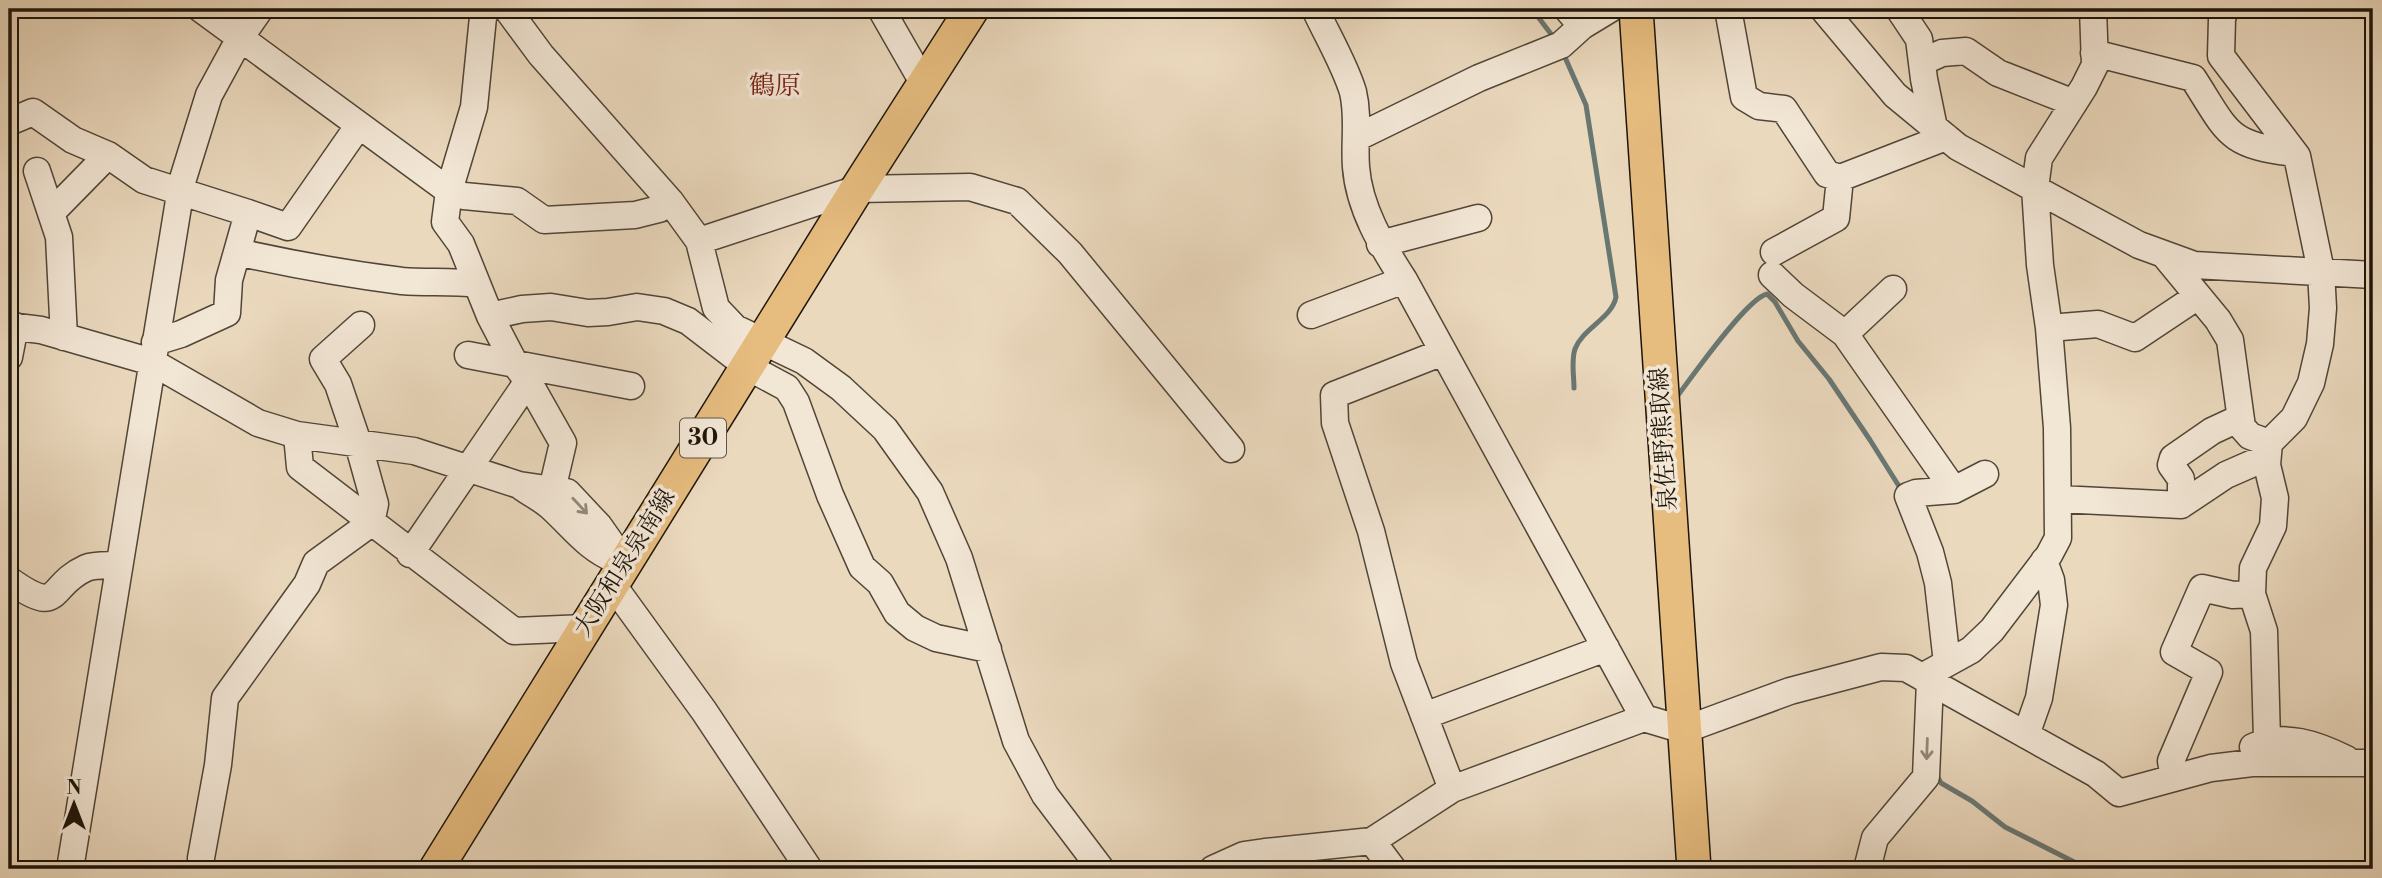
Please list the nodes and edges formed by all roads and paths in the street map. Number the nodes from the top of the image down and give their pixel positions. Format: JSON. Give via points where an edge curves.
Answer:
{"nodes":[{"id":1,"x":201,"y":9,"type":"edge"},
{"id":2,"x":260,"y":9,"type":"edge"},
{"id":3,"x":487,"y":9,"type":"edge"},
{"id":4,"x":508,"y":9,"type":"edge"},
{"id":5,"x":881,"y":9,"type":"edge"},
{"id":6,"x":972,"y":9,"type":"edge"},
{"id":7,"x":1314,"y":9,"type":"edge"},
{"id":8,"x":1610,"y":9,"type":"edge"},
{"id":9,"x":1636,"y":9,"type":"edge"},
{"id":10,"x":1728,"y":9,"type":"edge"},
{"id":11,"x":1823,"y":9,"type":"edge"},
{"id":12,"x":1899,"y":9,"type":"edge"},
{"id":13,"x":2093,"y":9,"type":"edge"},
{"id":14,"x":2225,"y":9,"type":"edge"},
{"id":15,"x":1575,"y":17,"type":"edge"},
{"id":16,"x":240,"y":38,"type":"junction"},
{"id":17,"x":2221,"y":45,"type":"junction"},
{"id":18,"x":2094,"y":53,"type":"junction"},
{"id":19,"x":1922,"y":62,"type":"junction"},
{"id":20,"x":2193,"y":78,"type":"junction"},
{"id":21,"x":923,"y":84,"type":"junction"},
{"id":22,"x":2074,"y":103,"type":"junction"},
{"id":23,"x":9,"y":122,"type":"edge"},
{"id":24,"x":359,"y":125,"type":"junction"},
{"id":25,"x":1940,"y":132,"type":"junction"},
{"id":26,"x":1356,"y":138,"type":"junction"},
{"id":27,"x":2294,"y":153,"type":"junction"},
{"id":28,"x":107,"y":155,"type":"junction"},
{"id":29,"x":37,"y":171,"type":"dead end"},
{"id":30,"x":1840,"y":178,"type":"junction"},
{"id":31,"x":2035,"y":188,"type":"junction"},
{"id":32,"x":857,"y":189,"type":"junction"},
{"id":33,"x":449,"y":191,"type":"junction"},
{"id":34,"x":180,"y":192,"type":"junction"},
{"id":35,"x":670,"y":201,"type":"junction"},
{"id":36,"x":51,"y":213,"type":"junction"},
{"id":37,"x":248,"y":213,"type":"junction"},
{"id":38,"x":1478,"y":218,"type":"dead end"},
{"id":39,"x":699,"y":241,"type":"junction"},
{"id":40,"x":1380,"y":244,"type":"junction"},
{"id":41,"x":237,"y":252,"type":"junction"},
{"id":42,"x":2166,"y":257,"type":"junction"},
{"id":43,"x":2321,"y":271,"type":"junction"},
{"id":44,"x":2373,"y":275,"type":"edge"},
{"id":45,"x":1404,"y":279,"type":"junction"},
{"id":46,"x":477,"y":284,"type":"junction"},
{"id":47,"x":1894,"y":289,"type":"dead end"},
{"id":48,"x":2198,"y":296,"type":"junction"},
{"id":49,"x":1311,"y":315,"type":"dead end"},
{"id":50,"x":490,"y":316,"type":"junction"},
{"id":51,"x":361,"y":325,"type":"dead end"},
{"id":52,"x":12,"y":326,"type":"edge"},
{"id":53,"x":2049,"y":328,"type":"junction"},
{"id":54,"x":1845,"y":334,"type":"junction"},
{"id":55,"x":64,"y":337,"type":"junction"},
{"id":56,"x":153,"y":352,"type":"junction"},
{"id":57,"x":1443,"y":352,"type":"junction"},
{"id":58,"x":755,"y":354,"type":"junction"},
{"id":59,"x":468,"y":355,"type":"dead end"},
{"id":60,"x":9,"y":357,"type":"edge"},
{"id":61,"x":521,"y":373,"type":"junction"},
{"id":62,"x":631,"y":386,"type":"dead end"},
{"id":63,"x":2240,"y":418,"type":"junction"},
{"id":64,"x":297,"y":435,"type":"junction"},
{"id":65,"x":358,"y":443,"type":"junction"},
{"id":66,"x":1231,"y":449,"type":"dead end"},
{"id":67,"x":2268,"y":450,"type":"junction"},
{"id":68,"x":469,"y":468,"type":"junction"},
{"id":69,"x":1985,"y":474,"type":"dead end"},
{"id":70,"x":519,"y":485,"type":"junction"},
{"id":71,"x":552,"y":490,"type":"junction"},
{"id":72,"x":1954,"y":490,"type":"junction"},
{"id":73,"x":2059,"y":499,"type":"junction"},
{"id":74,"x":2181,"y":505,"type":"junction"},
{"id":75,"x":371,"y":523,"type":"junction"},
{"id":76,"x":410,"y":554,"type":"junction"},
{"id":77,"x":2044,"y":561,"type":"junction"},
{"id":78,"x":119,"y":565,"type":"junction"},
{"id":79,"x":619,"y":574,"type":"junction"},
{"id":80,"x":9,"y":580,"type":"edge"},
{"id":81,"x":2252,"y":594,"type":"junction"},
{"id":82,"x":585,"y":628,"type":"junction"},
{"id":83,"x":1606,"y":648,"type":"junction"},
{"id":84,"x":988,"y":649,"type":"junction"},
{"id":85,"x":1933,"y":674,"type":"junction"},
{"id":86,"x":1424,"y":716,"type":"junction"},
{"id":87,"x":1644,"y":718,"type":"junction"},
{"id":88,"x":1684,"y":730,"type":"junction"},
{"id":89,"x":2026,"y":735,"type":"junction"},
{"id":90,"x":2267,"y":740,"type":"junction"},
{"id":91,"x":2363,"y":763,"type":"edge"},
{"id":92,"x":2211,"y":768,"type":"junction"},
{"id":93,"x":2174,"y":778,"type":"junction"},
{"id":94,"x":1452,"y":789,"type":"junction"},
{"id":95,"x":1372,"y":841,"type":"junction"},
{"id":96,"x":70,"y":869,"type":"edge"},
{"id":97,"x":201,"y":869,"type":"edge"},
{"id":98,"x":436,"y":869,"type":"edge"},
{"id":99,"x":808,"y":869,"type":"edge"},
{"id":100,"x":1101,"y":869,"type":"edge"},
{"id":101,"x":1213,"y":869,"type":"edge"},
{"id":102,"x":1393,"y":869,"type":"edge"},
{"id":103,"x":1694,"y":869,"type":"edge"},
{"id":104,"x":1867,"y":869,"type":"edge"}],
"edges":[{"from":1,"to":16,"type":"street"},
{"from":2,"to":16,"type":"street"},
{"from":3,"to":33,"type":"street","via":[[474,107]]},
{"from":4,"to":35,"type":"street","via":[[541,55]]},
{"from":5,"to":21,"type":"street"},
{"from":6,"to":21,"type":"main road","name":"大阪和泉泉南線","number":"30"},
{"from":7,"to":26,"type":"street","via":[[1352,90]]},
{"from":8,"to":15,"type":"street"},
{"from":9,"to":88,"type":"main road","name":"泉佐野熊取線"},
{"from":10,"to":30,"type":"street","via":[[1744,97],[1759,106],[1784,108],[1827,174]]},
{"from":11,"to":25,"type":"street","via":[[1895,95]]},
{"from":12,"to":19,"type":"street","via":[[1919,39]]},
{"from":13,"to":18,"type":"street"},
{"from":14,"to":17,"type":"street"},
{"from":15,"to":26,"type":"street","via":[[1561,45],[1479,78]]},
{"from":16,"to":24,"type":"street"},
{"from":16,"to":34,"type":"street","via":[[209,95]]},
{"from":17,"to":20,"type":"street"},
{"from":17,"to":27,"type":"street","via":[[2221,56]]},
{"from":18,"to":20,"type":"street"},
{"from":18,"to":22,"type":"street","via":[[2095,65]]},
{"from":19,"to":22,"type":"street","via":[[1942,53],[1966,51],[1998,73]]},
{"from":19,"to":25,"type":"street"},
{"from":20,"to":27,"type":"street","via":[[2228,133],[2262,149]]},
{"from":21,"to":32,"type":"main road","name":"大阪和泉泉南線","number":"30"},
{"from":22,"to":31,"type":"street","via":[[2039,158]]},
{"from":23,"to":28,"type":"street","via":[[33,112],[73,140]]},
{"from":24,"to":33,"type":"street"},
{"from":24,"to":37,"type":"street","via":[[288,227]]},
{"from":25,"to":30,"type":"street"},
{"from":25,"to":31,"type":"street","via":[[1958,147]]},
{"from":26,"to":40,"type":"street","via":[[1358,184]]},
{"from":27,"to":43,"type":"street"},
{"from":28,"to":34,"type":"street","via":[[144,180]]},
{"from":28,"to":36,"type":"street"},
{"from":29,"to":36,"type":"street"},
{"from":30,"to":54,"type":"street","via":[[1836,218],[1773,264],[1793,295]]},
{"from":31,"to":42,"type":"street"},
{"from":31,"to":53,"type":"street"},
{"from":32,"to":39,"type":"street"},
{"from":32,"to":58,"type":"main road","name":"大阪和泉泉南線","number":"30"},
{"from":32,"to":66,"type":"street","via":[[970,187],[1017,201],[1070,253]]},
{"from":33,"to":35,"type":"street","via":[[517,201],[544,220],[635,215]]},
{"from":33,"to":46,"type":"street","via":[[445,222],[461,244]]},
{"from":34,"to":37,"type":"street"},
{"from":34,"to":56,"type":"street"},
{"from":35,"to":39,"type":"street"},
{"from":36,"to":55,"type":"street","via":[[59,237]]},
{"from":37,"to":41,"type":"street"},
{"from":38,"to":40,"type":"street"},
{"from":39,"to":58,"type":"street","via":[[716,308]]},
{"from":40,"to":45,"type":"street"},
{"from":41,"to":46,"type":"street","via":[[404,281]]},
{"from":41,"to":56,"type":"street","via":[[227,313]]},
{"from":42,"to":43,"type":"street","via":[[2193,265]]},
{"from":42,"to":48,"type":"street"},
{"from":43,"to":44,"type":"street"},
{"from":43,"to":67,"type":"street","via":[[2320,344],[2311,383],[2294,418]]},
{"from":45,"to":49,"type":"street"},
{"from":45,"to":57,"type":"street"},
{"from":46,"to":50,"type":"street"},
{"from":47,"to":54,"type":"street"},
{"from":48,"to":53,"type":"street","via":[[2135,338],[2098,324]]},
{"from":48,"to":63,"type":"street","via":[[2230,340]]},
{"from":50,"to":58,"type":"street","via":[[551,307],[588,313],[637,307],[664,311]]},
{"from":50,"to":61,"type":"street"},
{"from":51,"to":65,"type":"street","via":[[323,359],[338,384]]},
{"from":52,"to":55,"type":"street"},
{"from":52,"to":60,"type":"street"},
{"from":53,"to":73,"type":"street"},
{"from":54,"to":72,"type":"street"},
{"from":55,"to":56,"type":"street"},
{"from":56,"to":64,"type":"street","via":[[258,423]]},
{"from":56,"to":78,"type":"street"},
{"from":57,"to":83,"type":"street"},
{"from":57,"to":86,"type":"street","via":[[1334,395],[1335,423],[1371,531],[1404,663]]},
{"from":58,"to":79,"type":"main road","name":"大阪和泉泉南線","number":"30"},
{"from":58,"to":84,"type":"street","via":[[796,402],[862,567],[880,583],[897,613],[936,638]]},
{"from":58,"to":84,"type":"street","via":[[804,361],[885,429],[930,492],[959,558]]},
{"from":59,"to":61,"type":"street"},
{"from":61,"to":62,"type":"street"},
{"from":61,"to":68,"type":"street"},
{"from":61,"to":71,"type":"street","via":[[564,443]]},
{"from":63,"to":67,"type":"street","via":[[2242,428]]},
{"from":63,"to":74,"type":"street","via":[[2173,458],[2171,465],[2181,479]]},
{"from":64,"to":65,"type":"street"},
{"from":64,"to":75,"type":"street","via":[[300,467]]},
{"from":65,"to":68,"type":"street","via":[[414,450]]},
{"from":65,"to":75,"type":"street","via":[[374,504]]},
{"from":67,"to":74,"type":"street"},
{"from":67,"to":81,"type":"street","via":[[2266,466],[2276,498],[2273,526],[2253,568]]},
{"from":68,"to":70,"type":"street"},
{"from":68,"to":76,"type":"street"},
{"from":69,"to":72,"type":"street"},
{"from":70,"to":71,"type":"street"},
{"from":70,"to":79,"type":"street","via":[[605,555]]},
{"from":71,"to":79,"type":"street","one_way":true,"via":[[567,492],[599,526]]},
{"from":72,"to":85,"type":"street","via":[[1908,496],[1938,583]]},
{"from":73,"to":74,"type":"street"},
{"from":73,"to":77,"type":"street","via":[[2058,538]]},
{"from":75,"to":76,"type":"street"},
{"from":75,"to":97,"type":"street","via":[[316,562],[307,584],[225,698]]},
{"from":76,"to":82,"type":"street","via":[[514,631]]},
{"from":77,"to":85,"type":"street","via":[[1992,630]]},
{"from":77,"to":89,"type":"street","via":[[2054,605],[2039,698]]},
{"from":78,"to":80,"type":"street","via":[[89,567],[44,598],[30,595]]},
{"from":78,"to":96,"type":"street"},
{"from":79,"to":82,"type":"main road","name":"大阪和泉泉南線","number":"30"},
{"from":79,"to":99,"type":"street"},
{"from":81,"to":90,"type":"street","via":[[2264,631]]},
{"from":81,"to":93,"type":"street","via":[[2202,588],[2174,652],[2209,673],[2171,761]]},
{"from":82,"to":98,"type":"main road","name":"大阪和泉泉南線","number":"30"},
{"from":83,"to":86,"type":"street"},
{"from":83,"to":87,"type":"street"},
{"from":84,"to":100,"type":"street","via":[[1016,741],[1045,795]]},
{"from":85,"to":88,"type":"street","via":[[1881,667],[1790,691]]},
{"from":85,"to":89,"type":"street"},
{"from":85,"to":104,"type":"street","one_way":true,"via":[[1926,777],[1875,838]]},
{"from":86,"to":94,"type":"street"},
{"from":87,"to":88,"type":"street"},
{"from":87,"to":94,"type":"street"},
{"from":88,"to":103,"type":"main road","name":"泉佐野熊取線"},
{"from":89,"to":93,"type":"street","via":[[2096,774],[2119,793]]},
{"from":90,"to":91,"type":"street","via":[[2317,745]]},
{"from":90,"to":92,"type":"street"},
{"from":91,"to":92,"type":"street","via":[[2252,763]]},
{"from":92,"to":93,"type":"street"},
{"from":94,"to":95,"type":"street"},
{"from":95,"to":101,"type":"street","via":[[1244,855]]},
{"from":95,"to":102,"type":"street"}]}
